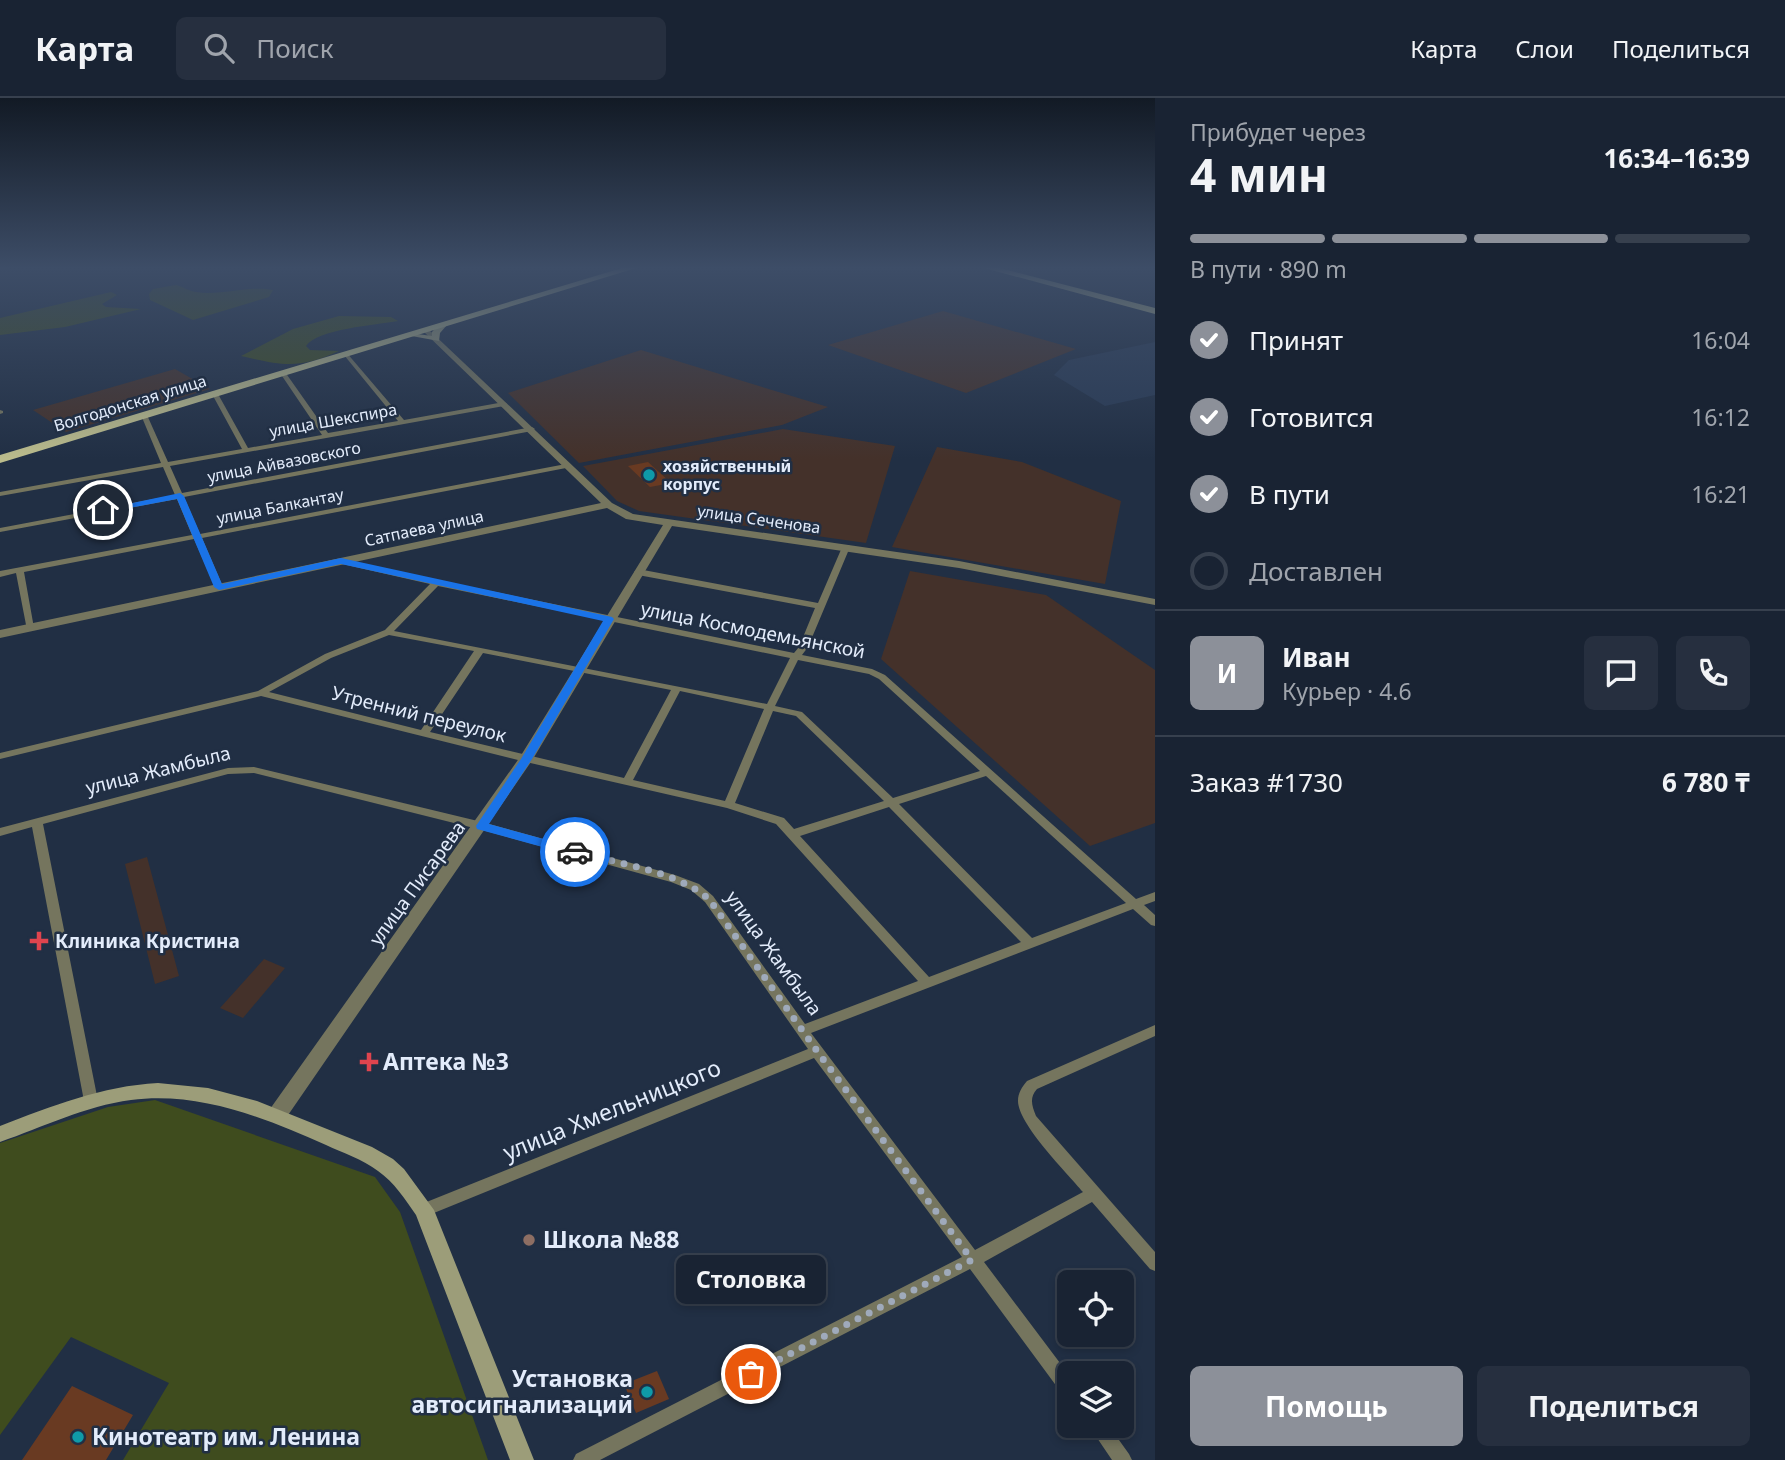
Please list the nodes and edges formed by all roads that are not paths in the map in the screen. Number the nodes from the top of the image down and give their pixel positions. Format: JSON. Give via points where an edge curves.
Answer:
{"nodes":[{"id":1,"x":422,"y":332,"type":"edge"},
{"id":2,"x":429,"y":332,"type":"edge"},
{"id":3,"x":436,"y":332,"type":"edge"},
{"id":4,"x":410,"y":335,"type":"junction"},
{"id":5,"x":436,"y":339,"type":"junction"},
{"id":6,"x":346,"y":354,"type":"junction"},
{"id":7,"x":283,"y":373,"type":"junction"},
{"id":8,"x":215,"y":394,"type":"junction"},
{"id":9,"x":504,"y":404,"type":"junction"},
{"id":10,"x":144,"y":415,"type":"junction"},
{"id":11,"x":402,"y":422,"type":"junction"},
{"id":12,"x":532,"y":429,"type":"junction"},
{"id":13,"x":326,"y":436,"type":"junction"},
{"id":14,"x":246,"y":450,"type":"junction"},
{"id":15,"x":0,"y":459,"type":"edge"},
{"id":16,"x":166,"y":464,"type":"junction"},
{"id":17,"x":566,"y":466,"type":"junction"},
{"id":18,"x":0,"y":494,"type":"edge"},
{"id":19,"x":180,"y":496,"type":"junction"},
{"id":20,"x":608,"y":505,"type":"junction"},
{"id":21,"x":669,"y":523,"type":"junction"},
{"id":22,"x":0,"y":530,"type":"edge"},
{"id":23,"x":198,"y":536,"type":"junction"},
{"id":24,"x":846,"y":547,"type":"junction"},
{"id":25,"x":341,"y":561,"type":"junction"},
{"id":26,"x":20,"y":570,"type":"junction"},
{"id":27,"x":638,"y":572,"type":"junction"},
{"id":28,"x":0,"y":574,"type":"edge"},
{"id":29,"x":436,"y":583,"type":"junction"},
{"id":30,"x":219,"y":587,"type":"junction"},
{"id":31,"x":1155,"y":602,"type":"edge"},
{"id":32,"x":820,"y":606,"type":"junction"},
{"id":33,"x":609,"y":619,"type":"junction"},
{"id":34,"x":30,"y":628,"type":"junction"},
{"id":35,"x":388,"y":632,"type":"junction"},
{"id":36,"x":0,"y":634,"type":"edge"},
{"id":37,"x":480,"y":650,"type":"junction"},
{"id":38,"x":797,"y":655,"type":"junction"},
{"id":39,"x":579,"y":668,"type":"junction"},
{"id":40,"x":677,"y":688,"type":"junction"},
{"id":41,"x":261,"y":693,"type":"junction"},
{"id":42,"x":770,"y":707,"type":"junction"},
{"id":43,"x":425,"y":732,"type":"junction"},
{"id":44,"x":0,"y":756,"type":"edge"},
{"id":45,"x":526,"y":759,"type":"junction"},
{"id":46,"x":988,"y":772,"type":"junction"},
{"id":47,"x":627,"y":781,"type":"junction"},
{"id":48,"x":892,"y":803,"type":"junction"},
{"id":49,"x":729,"y":805,"type":"junction"},
{"id":50,"x":37,"y":822,"type":"junction"},
{"id":51,"x":482,"y":826,"type":"junction"},
{"id":52,"x":0,"y":832,"type":"edge"},
{"id":53,"x":792,"y":834,"type":"junction"},
{"id":54,"x":1155,"y":896,"type":"edge"},
{"id":55,"x":1135,"y":904,"type":"junction"},
{"id":56,"x":1155,"y":922,"type":"edge"},
{"id":57,"x":1028,"y":943,"type":"junction"},
{"id":58,"x":927,"y":983,"type":"junction"},
{"id":59,"x":804,"y":1030,"type":"junction"},
{"id":60,"x":1155,"y":1030,"type":"edge"},
{"id":61,"x":817,"y":1051,"type":"junction"},
{"id":62,"x":91,"y":1101,"type":"junction"},
{"id":63,"x":277,"y":1115,"type":"junction"},
{"id":64,"x":0,"y":1134,"type":"edge"},
{"id":65,"x":1093,"y":1194,"type":"junction"},
{"id":66,"x":424,"y":1210,"type":"junction"},
{"id":67,"x":972,"y":1260,"type":"junction"},
{"id":68,"x":1155,"y":1264,"type":"edge"},
{"id":69,"x":1057,"y":1373,"type":"edge"},
{"id":70,"x":1107,"y":1438,"type":"edge"},
{"id":71,"x":522,"y":1460,"type":"edge"},
{"id":72,"x":582,"y":1460,"type":"edge"},
{"id":73,"x":1123,"y":1460,"type":"edge"}],
"edges":[{"from":1,"to":4,"type":"main road","name":"Волгодонская улица"},
{"from":2,"to":5,"type":"street","name":"улица Сеченова"},
{"from":3,"to":5,"type":"main road"},
{"from":4,"to":5,"type":"main road"},
{"from":4,"to":6,"type":"main road","name":"Волгодонская улица"},
{"from":5,"to":9,"type":"street","name":"улица Сеченова"},
{"from":6,"to":7,"type":"main road","name":"Волгодонская улица"},
{"from":6,"to":11,"type":"street"},
{"from":7,"to":8,"type":"main road","name":"Волгодонская улица"},
{"from":7,"to":13,"type":"street"},
{"from":8,"to":10,"type":"main road","name":"Волгодонская улица"},
{"from":8,"to":14,"type":"street"},
{"from":9,"to":11,"type":"street","name":"улица Шекспира"},
{"from":9,"to":12,"type":"street","name":"улица Сеченова"},
{"from":10,"to":15,"type":"main road","name":"Волгодонская улица"},
{"from":10,"to":16,"type":"street"},
{"from":11,"to":13,"type":"street","name":"улица Шекспира"},
{"from":12,"to":17,"type":"street","name":"улица Сеченова"},
{"from":12,"to":19,"type":"street","name":"улица Айвазовского"},
{"from":13,"to":14,"type":"street","name":"улица Шекспира"},
{"from":14,"to":16,"type":"street","name":"улица Шекспира"},
{"from":16,"to":18,"type":"street","name":"улица Шекспира"},
{"from":16,"to":19,"type":"street"},
{"from":17,"to":20,"type":"street","name":"улица Сеченова"},
{"from":17,"to":23,"type":"street","name":"улица Балкантау"},
{"from":19,"to":22,"type":"street","name":"улица Айвазовского"},
{"from":19,"to":23,"type":"street"},
{"from":20,"to":21,"type":"street","name":"улица Сеченова","via":[[630,517]]},
{"from":20,"to":25,"type":"street","name":"Сатпаева улица"},
{"from":21,"to":24,"type":"street","name":"улица Сеченова"},
{"from":21,"to":27,"type":"street","name":"улица Писарева"},
{"from":23,"to":26,"type":"street","name":"улица Балкантау"},
{"from":23,"to":30,"type":"street"},
{"from":24,"to":31,"type":"street","name":"улица Сеченова","via":[[1056,580]]},
{"from":24,"to":32,"type":"street"},
{"from":25,"to":29,"type":"street","name":"улица Космодемьянской"},
{"from":25,"to":30,"type":"street","name":"Сатпаева улица"},
{"from":26,"to":28,"type":"street","name":"улица Балкантау"},
{"from":26,"to":34,"type":"street"},
{"from":27,"to":32,"type":"street"},
{"from":27,"to":33,"type":"street","name":"улица Писарева"},
{"from":29,"to":33,"type":"street","name":"улица Космодемьянской"},
{"from":29,"to":35,"type":"street"},
{"from":30,"to":34,"type":"street","name":"Сатпаева улица"},
{"from":32,"to":38,"type":"street"},
{"from":33,"to":38,"type":"street","name":"улица Космодемьянской"},
{"from":33,"to":39,"type":"street","name":"улица Писарева"},
{"from":34,"to":36,"type":"street","name":"Сатпаева улица"},
{"from":35,"to":37,"type":"street"},
{"from":35,"to":41,"type":"street","via":[[328,656]]},
{"from":37,"to":39,"type":"street"},
{"from":37,"to":43,"type":"street"},
{"from":38,"to":42,"type":"street"},
{"from":38,"to":46,"type":"street","name":"улица Космодемьянской","via":[[882,677]]},
{"from":39,"to":40,"type":"street"},
{"from":39,"to":45,"type":"street","name":"улица Писарева"},
{"from":40,"to":42,"type":"street"},
{"from":40,"to":47,"type":"street"},
{"from":41,"to":43,"type":"street","name":"Утренний переулок"},
{"from":41,"to":44,"type":"street","name":"Утренний переулок"},
{"from":42,"to":48,"type":"street","via":[[799,715]]},
{"from":42,"to":49,"type":"street"},
{"from":43,"to":45,"type":"street","name":"Утренний переулок"},
{"from":45,"to":47,"type":"street","name":"Утренний переулок"},
{"from":45,"to":51,"type":"street","name":"улица Писарева"},
{"from":46,"to":48,"type":"street"},
{"from":46,"to":55,"type":"street","name":"улица Космодемьянской"},
{"from":47,"to":49,"type":"street","name":"Утренний переулок"},
{"from":48,"to":53,"type":"street"},
{"from":48,"to":57,"type":"street"},
{"from":49,"to":53,"type":"street","name":"Утренний переулок","via":[[780,821]]},
{"from":50,"to":51,"type":"street","name":"улица Жамбыла","via":[[228,771],[254,770]]},
{"from":50,"to":52,"type":"street","name":"улица Жамбыла"},
{"from":50,"to":62,"type":"street"},
{"from":51,"to":59,"type":"street","name":"улица Жамбыла","via":[[695,887],[709,899]]},
{"from":51,"to":63,"type":"street","name":"улица Писарева"},
{"from":53,"to":58,"type":"street","name":"Утренний переулок"},
{"from":54,"to":55,"type":"street"},
{"from":55,"to":56,"type":"street","name":"улица Космодемьянской"},
{"from":55,"to":57,"type":"street"},
{"from":57,"to":58,"type":"street"},
{"from":58,"to":59,"type":"street"},
{"from":59,"to":61,"type":"street","name":"улица Жамбыла"},
{"from":60,"to":65,"type":"street","via":[[1026,1090],[1031,1120]]},
{"from":61,"to":66,"type":"street","name":"улица Хмельницкого"},
{"from":61,"to":67,"type":"street","name":"улица Жамбыла"},
{"from":62,"to":63,"type":"main road","via":[[133,1092],[183,1090]]},
{"from":62,"to":64,"type":"main road"},
{"from":63,"to":66,"type":"main road","via":[[388,1167]]},
{"from":65,"to":67,"type":"street"},
{"from":65,"to":68,"type":"street"},
{"from":66,"to":71,"type":"main road"},
{"from":67,"to":69,"type":"street","name":"улица Жамбыла"},
{"from":67,"to":72,"type":"street"},
{"from":70,"to":73,"type":"street"}]}
